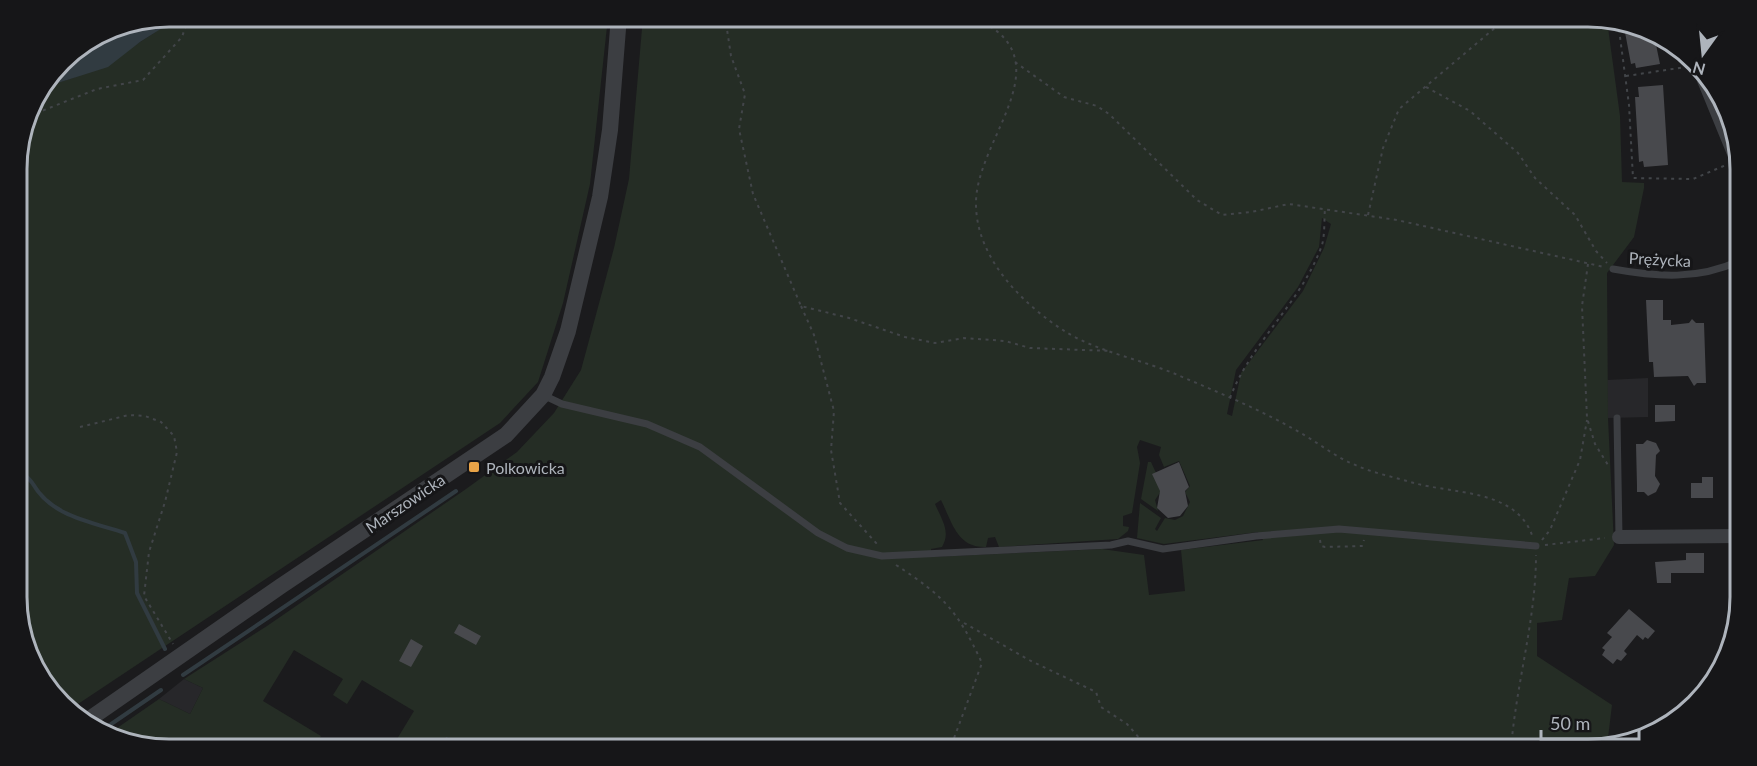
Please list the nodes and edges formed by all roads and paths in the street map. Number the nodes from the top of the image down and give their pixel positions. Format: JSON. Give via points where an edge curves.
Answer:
{"nodes":[{"id":1,"x":185,"y":27,"type":"edge"},
{"id":2,"x":618,"y":27,"type":"edge"},
{"id":3,"x":727,"y":27,"type":"edge"},
{"id":4,"x":991,"y":27,"type":"edge"},
{"id":5,"x":1496,"y":27,"type":"edge"},
{"id":6,"x":1619,"y":31,"type":"edge"},
{"id":7,"x":1014,"y":61,"type":"junction"},
{"id":8,"x":1673,"y":68,"type":"edge"},
{"id":9,"x":1626,"y":76,"type":"junction"},
{"id":10,"x":1702,"y":84,"type":"edge"},
{"id":11,"x":1426,"y":87,"type":"junction"},
{"id":12,"x":40,"y":111,"type":"edge"},
{"id":13,"x":1729,"y":151,"type":"edge"},
{"id":14,"x":1730,"y":163,"type":"edge"},
{"id":15,"x":1325,"y":209,"type":"junction"},
{"id":16,"x":1368,"y":217,"type":"junction"},
{"id":17,"x":1588,"y":264,"type":"junction"},
{"id":18,"x":1730,"y":266,"type":"edge"},
{"id":19,"x":1613,"y":269,"type":"junction"},
{"id":20,"x":801,"y":306,"type":"junction"},
{"id":21,"x":1113,"y":351,"type":"junction"},
{"id":22,"x":543,"y":395,"type":"junction"},
{"id":23,"x":1230,"y":398,"type":"junction"},
{"id":24,"x":1587,"y":418,"type":"junction"},
{"id":25,"x":1617,"y":418,"type":"dead end"},
{"id":26,"x":80,"y":427,"type":"dead end"},
{"id":27,"x":1618,"y":479,"type":"junction"},
{"id":28,"x":1318,"y":530,"type":"junction"},
{"id":29,"x":1365,"y":531,"type":"junction"},
{"id":30,"x":1730,"y":536,"type":"edge"},
{"id":31,"x":1619,"y":537,"type":"junction"},
{"id":32,"x":1536,"y":546,"type":"junction"},
{"id":33,"x":882,"y":556,"type":"junction"},
{"id":34,"x":964,"y":623,"type":"junction"},
{"id":35,"x":182,"y":657,"type":"junction"},
{"id":36,"x":93,"y":717,"type":"edge"},
{"id":37,"x":954,"y":739,"type":"edge"},
{"id":38,"x":1140,"y":739,"type":"edge"},
{"id":39,"x":1512,"y":739,"type":"edge"}],
"edges":[{"from":1,"to":12,"type":"path","via":[[182,37],[142,80],[97,89]]},
{"from":2,"to":22,"type":"street","name":"Marszowicka","via":[[600,197],[562,353]]},
{"from":3,"to":20,"type":"path","via":[[731,56],[745,94],[739,129],[753,194]]},
{"from":4,"to":7,"type":"path","via":[[999,31]]},
{"from":5,"to":11,"type":"path"},
{"from":6,"to":9,"type":"path"},
{"from":7,"to":15,"type":"path","via":[[1064,97],[1103,110],[1197,200],[1222,215],[1278,204]]},
{"from":7,"to":21,"type":"path","via":[[1015,93],[986,158],[979,185],[976,202],[981,242],[1030,306],[1067,333]]},
{"from":8,"to":9,"type":"path"},
{"from":9,"to":14,"type":"path","via":[[1633,178],[1694,179]]},
{"from":10,"to":13,"type":"lane"},
{"from":11,"to":16,"type":"path","via":[[1399,109],[1383,148]]},
{"from":11,"to":19,"type":"path","via":[[1470,111],[1518,153],[1535,178],[1575,215],[1596,251]]},
{"from":15,"to":16,"type":"path"},
{"from":15,"to":23,"type":"path","via":[[1323,243],[1308,277],[1239,376]]},
{"from":16,"to":17,"type":"path","via":[[1397,220]]},
{"from":17,"to":19,"type":"path"},
{"from":17,"to":24,"type":"path","via":[[1582,306]]},
{"from":18,"to":19,"type":"lane","name":"Prężycka","via":[[1717,272],[1686,276]]},
{"from":20,"to":21,"type":"path","via":[[936,343],[964,338],[1005,341],[1030,348]]},
{"from":20,"to":33,"type":"path","via":[[814,335],[834,411],[831,450],[840,503],[879,546]]},
{"from":21,"to":23,"type":"path"},
{"from":22,"to":33,"type":"lane","via":[[562,404],[647,424],[700,447],[818,533],[847,548]]},
{"from":22,"to":35,"type":"street","name":"Marszowicka","via":[[506,435]]},
{"from":23,"to":32,"type":"path","via":[[1354,465],[1504,504],[1529,525]]},
{"from":24,"to":27,"type":"path","via":[[1595,444]]},
{"from":24,"to":32,"type":"path","via":[[1580,460],[1550,530]]},
{"from":25,"to":27,"type":"lane"},
{"from":26,"to":35,"type":"path","via":[[145,416],[161,422],[174,436],[177,452],[149,552],[144,596]]},
{"from":27,"to":31,"type":"lane"},
{"from":28,"to":29,"type":"lane"},
{"from":28,"to":29,"type":"path","via":[[1320,545],[1325,547],[1362,546]]},
{"from":28,"to":33,"type":"lane","via":[[1163,549],[1128,541]]},
{"from":29,"to":32,"type":"lane"},
{"from":30,"to":31,"type":"street"},
{"from":31,"to":32,"type":"path"},
{"from":32,"to":39,"type":"path","via":[[1533,611],[1517,689]]},
{"from":33,"to":34,"type":"path","via":[[927,584]]},
{"from":34,"to":37,"type":"path","via":[[982,663]]},
{"from":34,"to":38,"type":"path","via":[[1096,692],[1101,707],[1127,724]]},
{"from":35,"to":36,"type":"street","name":"Marszowicka"}]}
